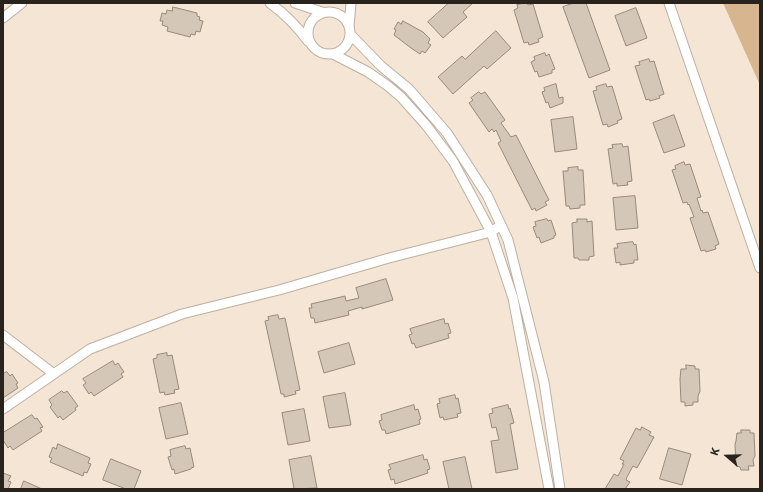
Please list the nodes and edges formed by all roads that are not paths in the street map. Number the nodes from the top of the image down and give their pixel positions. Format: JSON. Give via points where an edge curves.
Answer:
{"nodes":[{"id":1,"x":22,"y":3,"type":"edge"},
{"id":2,"x":270,"y":3,"type":"edge"},
{"id":3,"x":295,"y":3,"type":"edge"},
{"id":4,"x":331,"y":3,"type":"edge"},
{"id":5,"x":351,"y":3,"type":"edge"},
{"id":6,"x":669,"y":3,"type":"edge"},
{"id":7,"x":324,"y":12,"type":"junction"},
{"id":8,"x":3,"y":18,"type":"edge"},
{"id":9,"x":350,"y":30,"type":"junction"},
{"id":10,"x":309,"y":42,"type":"junction"},
{"id":11,"x":333,"y":54,"type":"junction"},
{"id":12,"x":501,"y":225,"type":"junction"},
{"id":13,"x":491,"y":232,"type":"junction"},
{"id":14,"x":760,"y":268,"type":"edge"},
{"id":15,"x":3,"y":335,"type":"edge"},
{"id":16,"x":54,"y":374,"type":"junction"},
{"id":17,"x":3,"y":409,"type":"edge"},
{"id":18,"x":550,"y":489,"type":"edge"},
{"id":19,"x":560,"y":489,"type":"edge"}],
"edges":[{"from":1,"to":8,"type":"street"},
{"from":2,"to":10,"type":"street","via":[[283,12]]},
{"from":3,"to":7,"type":"street"},
{"from":4,"to":7,"type":"street"},
{"from":5,"to":9,"type":"street"},
{"from":6,"to":14,"type":"street"},
{"from":7,"to":9,"type":"street","via":[[342,15]]},
{"from":7,"to":10,"type":"street","via":[[311,20],[307,34]]},
{"from":9,"to":11,"type":"street","via":[[349,40],[345,46]]},
{"from":9,"to":12,"type":"street","via":[[381,66],[409,89],[447,133],[487,195]]},
{"from":10,"to":11,"type":"street","via":[[319,52]]},
{"from":11,"to":13,"type":"street","via":[[368,72],[388,86],[426,125],[453,161]]},
{"from":12,"to":13,"type":"street"},
{"from":12,"to":19,"type":"street","via":[[510,247],[544,382]]},
{"from":13,"to":16,"type":"street","via":[[182,314],[90,348]]},
{"from":13,"to":18,"type":"street","via":[[513,298]]},
{"from":15,"to":16,"type":"street"},
{"from":16,"to":17,"type":"street"}]}
